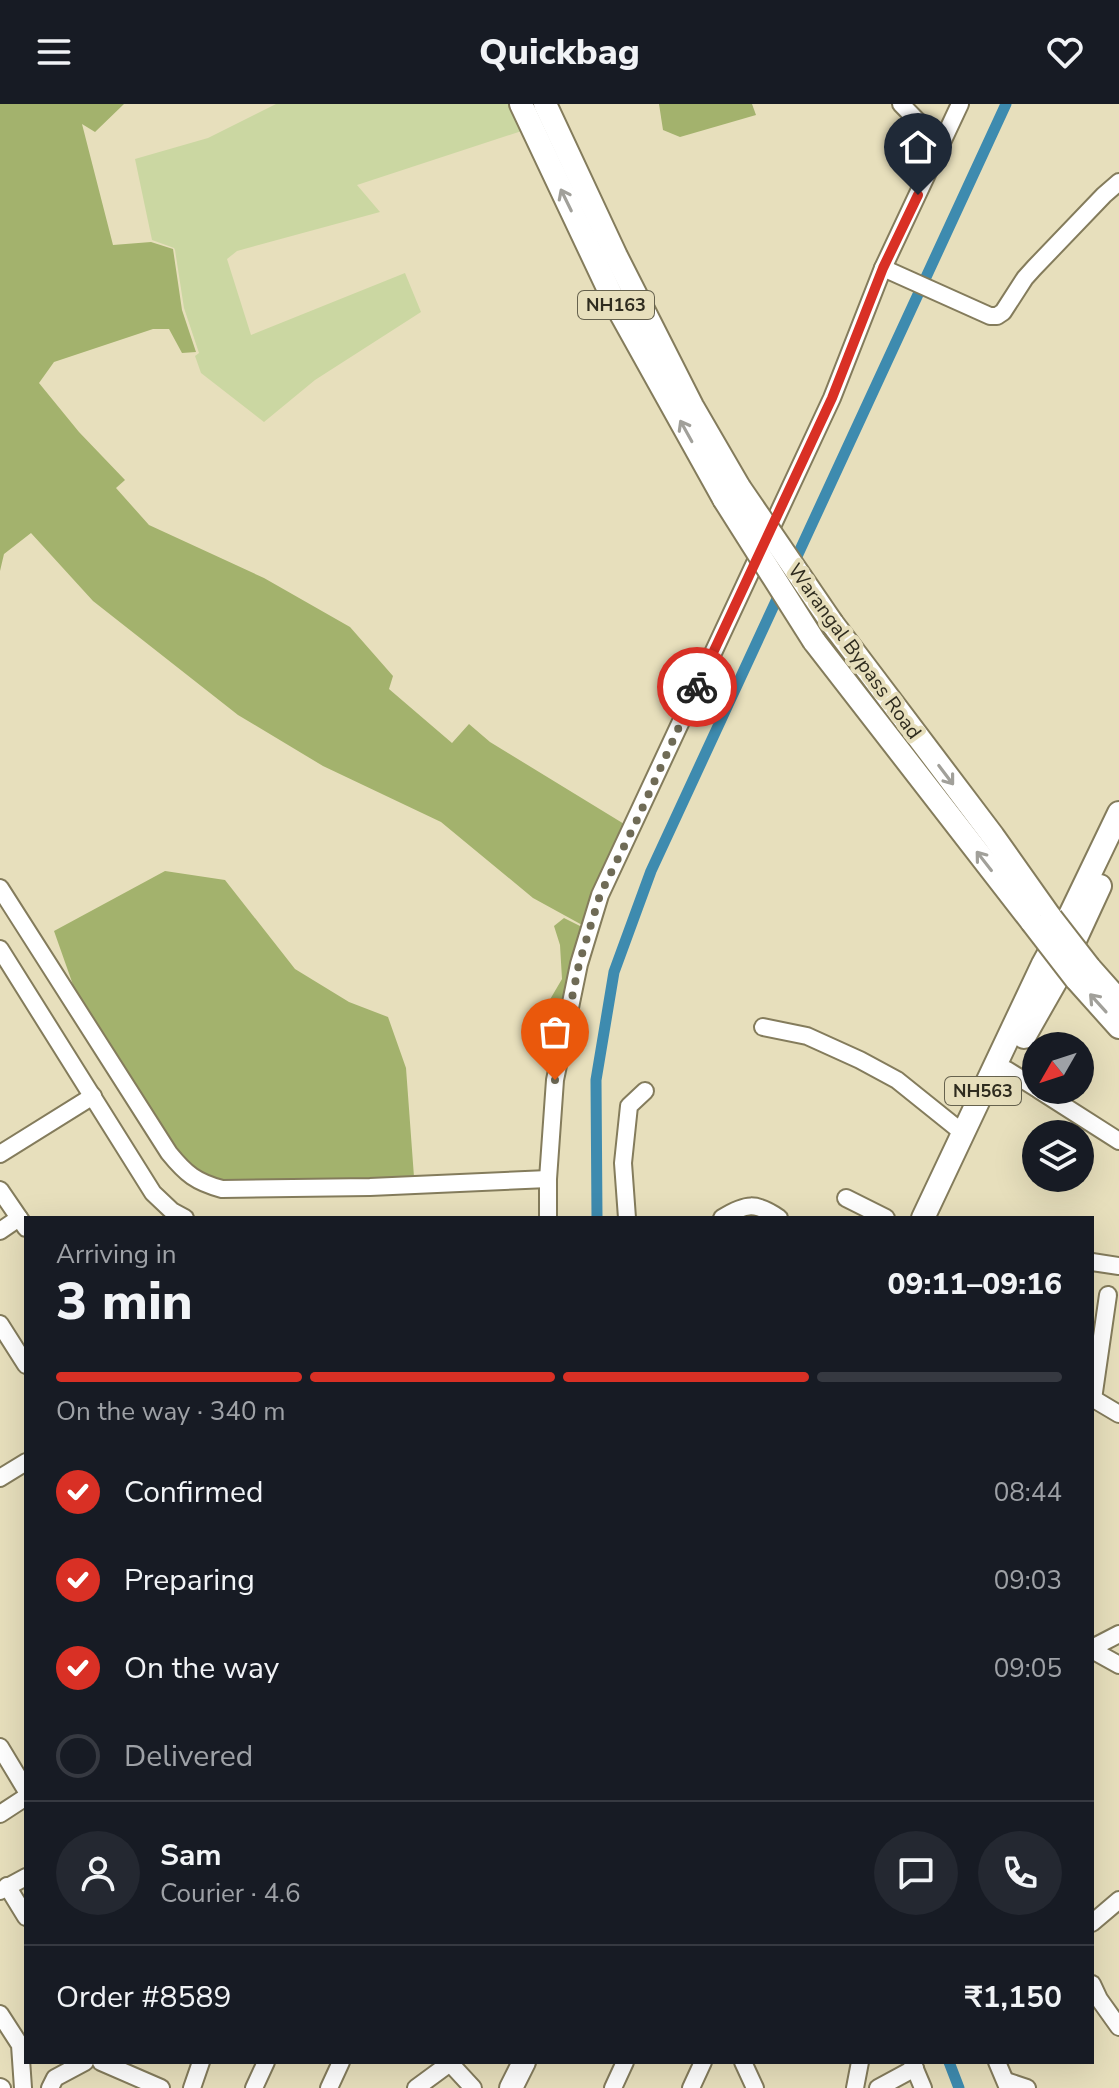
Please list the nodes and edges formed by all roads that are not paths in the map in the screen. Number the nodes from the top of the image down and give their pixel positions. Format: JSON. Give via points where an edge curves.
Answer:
{"nodes":[{"id":1,"x":521,"y":104,"type":"edge"},
{"id":2,"x":545,"y":104,"type":"edge"},
{"id":3,"x":901,"y":104,"type":"edge"},
{"id":4,"x":960,"y":104,"type":"edge"},
{"id":5,"x":941,"y":145,"type":"junction"},
{"id":6,"x":1119,"y":182,"type":"edge"},
{"id":7,"x":883,"y":268,"type":"junction"},
{"id":8,"x":731,"y":493,"type":"junction"},
{"id":9,"x":1119,"y":813,"type":"edge"},
{"id":10,"x":1119,"y":845,"type":"edge"},
{"id":11,"x":0,"y":888,"type":"edge"},
{"id":12,"x":1041,"y":920,"type":"junction"},
{"id":13,"x":0,"y":949,"type":"edge"},
{"id":14,"x":1083,"y":973,"type":"junction"},
{"id":15,"x":1119,"y":1001,"type":"edge"},
{"id":16,"x":763,"y":1027,"type":"dead end"},
{"id":17,"x":1119,"y":1027,"type":"edge"},
{"id":18,"x":1007,"y":1070,"type":"junction"},
{"id":19,"x":1022,"y":1080,"type":"edge"},
{"id":20,"x":645,"y":1091,"type":"dead end"},
{"id":21,"x":93,"y":1096,"type":"junction"},
{"id":22,"x":1061,"y":1104,"type":"edge"},
{"id":23,"x":963,"y":1133,"type":"junction"},
{"id":24,"x":1119,"y":1141,"type":"edge"},
{"id":25,"x":0,"y":1154,"type":"edge"},
{"id":26,"x":548,"y":1179,"type":"junction"},
{"id":27,"x":0,"y":1190,"type":"edge"},
{"id":28,"x":846,"y":1198,"type":"dead end"},
{"id":29,"x":174,"y":1216,"type":"edge"},
{"id":30,"x":548,"y":1216,"type":"edge"},
{"id":31,"x":627,"y":1216,"type":"edge"},
{"id":32,"x":726,"y":1216,"type":"edge"},
{"id":33,"x":776,"y":1216,"type":"edge"},
{"id":34,"x":882,"y":1216,"type":"edge"},
{"id":35,"x":924,"y":1216,"type":"edge"},
{"id":36,"x":938,"y":1216,"type":"edge"},
{"id":37,"x":22,"y":1223,"type":"edge"},
{"id":38,"x":0,"y":1231,"type":"edge"},
{"id":39,"x":1094,"y":1262,"type":"edge"},
{"id":40,"x":1119,"y":1266,"type":"edge"},
{"id":41,"x":1108,"y":1295,"type":"dead end"},
{"id":42,"x":0,"y":1324,"type":"edge"},
{"id":43,"x":24,"y":1362,"type":"edge"},
{"id":44,"x":1094,"y":1386,"type":"edge"},
{"id":45,"x":1094,"y":1400,"type":"edge"},
{"id":46,"x":1119,"y":1414,"type":"edge"},
{"id":47,"x":24,"y":1463,"type":"edge"},
{"id":48,"x":0,"y":1478,"type":"edge"},
{"id":49,"x":1119,"y":1634,"type":"edge"},
{"id":50,"x":1094,"y":1648,"type":"edge"},
{"id":51,"x":1094,"y":1650,"type":"edge"},
{"id":52,"x":1119,"y":1665,"type":"edge"},
{"id":53,"x":0,"y":1747,"type":"edge"},
{"id":54,"x":24,"y":1787,"type":"edge"},
{"id":55,"x":24,"y":1798,"type":"edge"},
{"id":56,"x":0,"y":1814,"type":"edge"},
{"id":57,"x":24,"y":1878,"type":"edge"},
{"id":58,"x":4,"y":1888,"type":"edge"},
{"id":59,"x":1119,"y":1900,"type":"edge"},
{"id":60,"x":24,"y":1914,"type":"edge"},
{"id":61,"x":1094,"y":1921,"type":"edge"},
{"id":62,"x":1094,"y":1988,"type":"edge"},
{"id":63,"x":0,"y":2014,"type":"edge"},
{"id":64,"x":1119,"y":2027,"type":"edge"},
{"id":65,"x":81,"y":2064,"type":"edge"},
{"id":66,"x":106,"y":2064,"type":"edge"},
{"id":67,"x":200,"y":2064,"type":"edge"},
{"id":68,"x":265,"y":2064,"type":"edge"},
{"id":69,"x":340,"y":2064,"type":"edge"},
{"id":70,"x":447,"y":2064,"type":"edge"},
{"id":71,"x":452,"y":2064,"type":"edge"},
{"id":72,"x":507,"y":2064,"type":"edge"},
{"id":73,"x":523,"y":2064,"type":"edge"},
{"id":74,"x":624,"y":2064,"type":"edge"},
{"id":75,"x":702,"y":2064,"type":"edge"},
{"id":76,"x":744,"y":2064,"type":"edge"},
{"id":77,"x":860,"y":2064,"type":"edge"},
{"id":78,"x":998,"y":2064,"type":"edge"},
{"id":79,"x":914,"y":2065,"type":"edge"},
{"id":80,"x":1007,"y":2084,"type":"edge"},
{"id":81,"x":23,"y":2088,"type":"edge"},
{"id":82,"x":50,"y":2088,"type":"edge"},
{"id":83,"x":161,"y":2088,"type":"edge"},
{"id":84,"x":192,"y":2088,"type":"edge"},
{"id":85,"x":254,"y":2088,"type":"edge"},
{"id":86,"x":329,"y":2088,"type":"edge"},
{"id":87,"x":416,"y":2088,"type":"edge"},
{"id":88,"x":473,"y":2088,"type":"edge"},
{"id":89,"x":496,"y":2088,"type":"edge"},
{"id":90,"x":511,"y":2088,"type":"edge"},
{"id":91,"x":613,"y":2088,"type":"edge"},
{"id":92,"x":691,"y":2088,"type":"edge"},
{"id":93,"x":755,"y":2088,"type":"edge"},
{"id":94,"x":855,"y":2088,"type":"edge"},
{"id":95,"x":878,"y":2088,"type":"edge"},
{"id":96,"x":923,"y":2088,"type":"edge"},
{"id":97,"x":1027,"y":2088,"type":"edge"}],
"edges":[{"from":8,"to":1,"type":"highway","number":"NH163","one_way":true,"via":[[616,305]]},
{"from":2,"to":8,"type":"highway","name":"Warangal Bypass Road","number":"NH163"},
{"from":3,"to":5,"type":"street"},
{"from":4,"to":5,"type":"street"},
{"from":5,"to":7,"type":"street"},
{"from":6,"to":7,"type":"street","via":[[1025,278],[1003,312],[983,314]]},
{"from":7,"to":26,"type":"street","via":[[832,398],[600,895],[579,964],[555,1080]]},
{"from":8,"to":12,"type":"highway","name":"Warangal Bypass Road","number":"NH163","one_way":true,"bridge":true,"via":[[993,836]]},
{"from":12,"to":8,"type":"highway","name":"Warangal Bypass Road","number":"NH163","one_way":true,"bridge":true,"via":[[814,641]]},
{"from":9,"to":23,"type":"highway","number":"NH563"},
{"from":10,"to":18,"type":"highway","number":"NH563","via":[[1057,979]]},
{"from":11,"to":26,"type":"street","via":[[169,1153],[199,1183],[222,1189]]},
{"from":12,"to":14,"type":"highway","name":"Warangal Bypass Road","number":"NH163","bridge":true},
{"from":13,"to":21,"type":"street"},
{"from":14,"to":15,"type":"highway","name":"Warangal Bypass Road","number":"NH163"},
{"from":17,"to":14,"type":"highway","name":"Warangal Bypass Road","number":"NH163","one_way":true},
{"from":16,"to":23,"type":"street","via":[[807,1036],[897,1080]]},
{"from":18,"to":19,"type":"street"},
{"from":18,"to":36,"type":"highway","number":"NH563"},
{"from":20,"to":31,"type":"street","via":[[629,1106],[623,1163]]},
{"from":21,"to":25,"type":"street"},
{"from":21,"to":29,"type":"street","via":[[153,1193]]},
{"from":22,"to":24,"type":"street"},
{"from":23,"to":35,"type":"highway","number":"NH563"},
{"from":26,"to":30,"type":"street"},
{"from":27,"to":37,"type":"street"},
{"from":28,"to":34,"type":"street"},
{"from":32,"to":33,"type":"street","via":[[753,1205]]},
{"from":37,"to":38,"type":"street"},
{"from":39,"to":40,"type":"street"},
{"from":41,"to":44,"type":"street"},
{"from":42,"to":43,"type":"street"},
{"from":45,"to":46,"type":"street"},
{"from":47,"to":48,"type":"street"},
{"from":49,"to":50,"type":"street"},
{"from":51,"to":52,"type":"street"},
{"from":53,"to":54,"type":"street"},
{"from":55,"to":56,"type":"street"},
{"from":57,"to":58,"type":"street"},
{"from":58,"to":60,"type":"street"},
{"from":59,"to":61,"type":"street"},
{"from":62,"to":64,"type":"street"},
{"from":63,"to":81,"type":"street","via":[[20,2045]]},
{"from":65,"to":82,"type":"street","via":[[55,2078]]},
{"from":66,"to":83,"type":"street"},
{"from":67,"to":84,"type":"street"},
{"from":68,"to":85,"type":"street"},
{"from":69,"to":86,"type":"street"},
{"from":70,"to":87,"type":"street"},
{"from":71,"to":88,"type":"street"},
{"from":72,"to":89,"type":"highway"},
{"from":73,"to":90,"type":"highway"},
{"from":74,"to":91,"type":"street"},
{"from":75,"to":92,"type":"street"},
{"from":76,"to":93,"type":"street"},
{"from":77,"to":94,"type":"street"},
{"from":78,"to":80,"type":"street"},
{"from":79,"to":95,"type":"street"},
{"from":79,"to":96,"type":"street"},
{"from":80,"to":97,"type":"street"}]}
